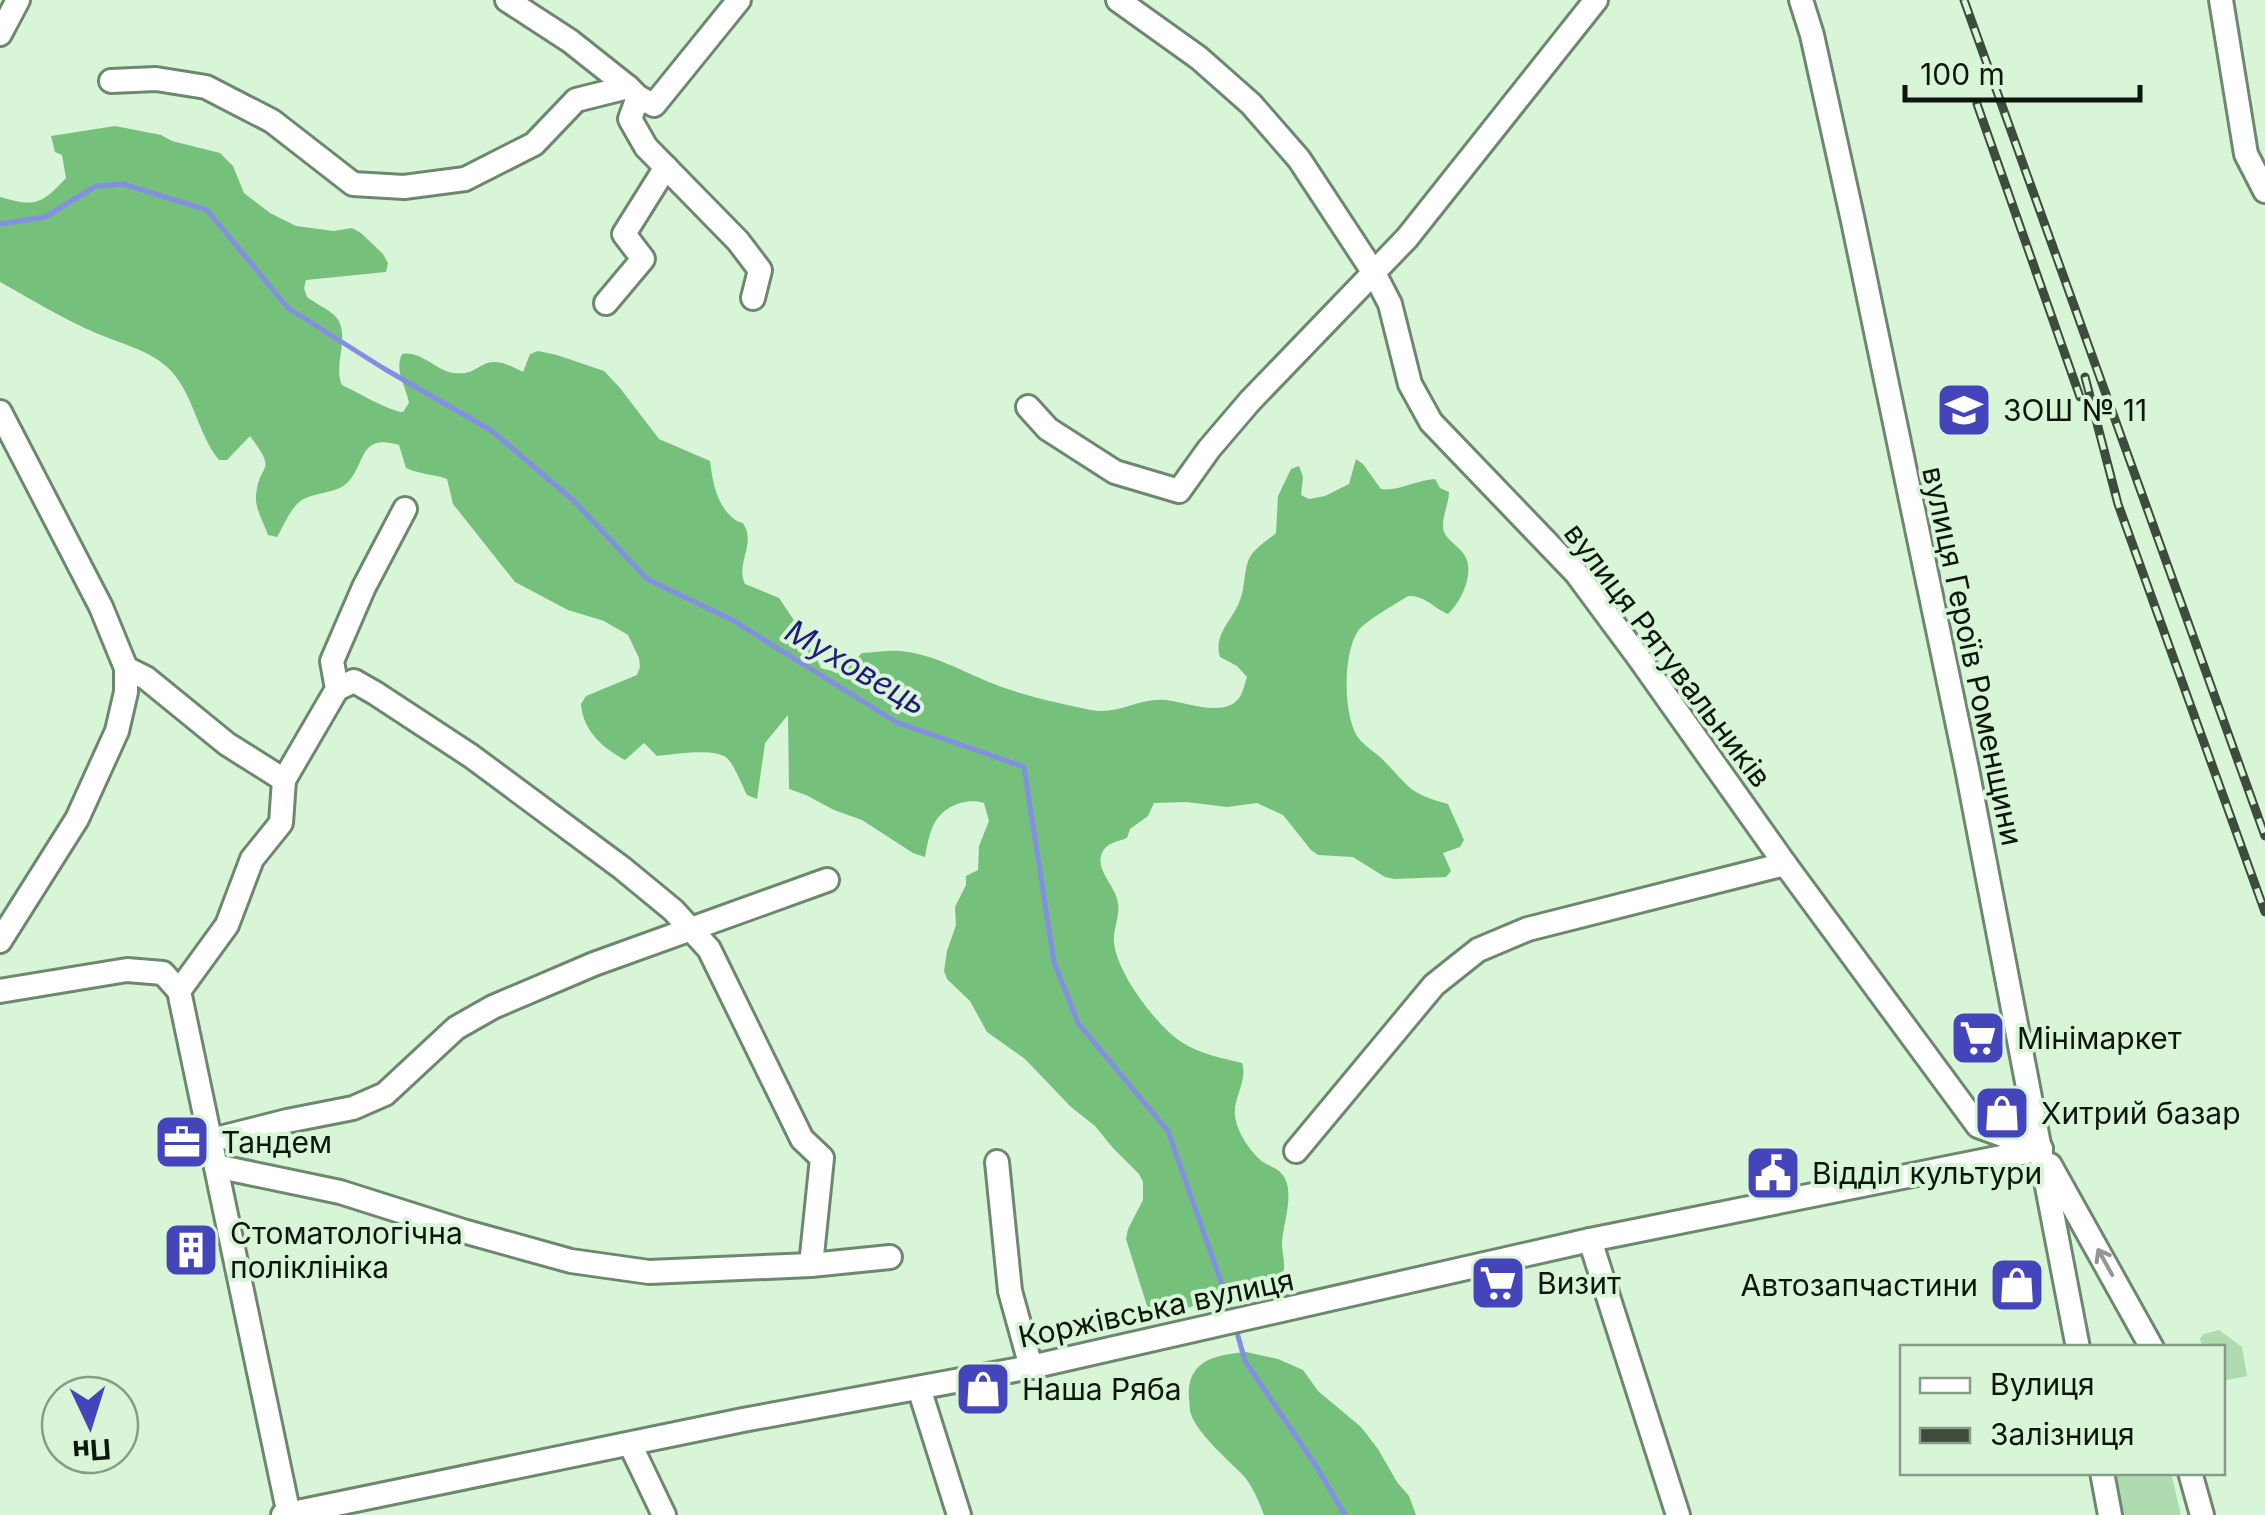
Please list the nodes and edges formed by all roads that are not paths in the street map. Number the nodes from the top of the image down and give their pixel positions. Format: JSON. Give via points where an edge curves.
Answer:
{"nodes":[{"id":1,"x":18,"y":0,"type":"edge"},
{"id":2,"x":506,"y":0,"type":"edge"},
{"id":3,"x":739,"y":0,"type":"edge"},
{"id":4,"x":1118,"y":0,"type":"edge"},
{"id":5,"x":1596,"y":0,"type":"edge"},
{"id":6,"x":1801,"y":0,"type":"edge"},
{"id":7,"x":2221,"y":0,"type":"edge"},
{"id":8,"x":0,"y":34,"type":"edge"},
{"id":9,"x":112,"y":81,"type":"dead end"},
{"id":10,"x":633,"y":92,"type":"junction"},
{"id":11,"x":666,"y":168,"type":"junction"},
{"id":12,"x":2265,"y":192,"type":"edge"},
{"id":13,"x":1374,"y":273,"type":"junction"},
{"id":14,"x":753,"y":298,"type":"dead end"},
{"id":15,"x":606,"y":303,"type":"dead end"},
{"id":16,"x":1028,"y":407,"type":"dead end"},
{"id":17,"x":0,"y":412,"type":"edge"},
{"id":18,"x":405,"y":510,"type":"dead end"},
{"id":19,"x":126,"y":668,"type":"junction"},
{"id":20,"x":337,"y":688,"type":"junction"},
{"id":21,"x":284,"y":780,"type":"junction"},
{"id":22,"x":1785,"y":864,"type":"junction"},
{"id":23,"x":827,"y":880,"type":"dead end"},
{"id":24,"x":690,"y":928,"type":"junction"},
{"id":25,"x":0,"y":942,"type":"edge"},
{"id":26,"x":0,"y":991,"type":"edge"},
{"id":27,"x":179,"y":991,"type":"junction"},
{"id":28,"x":212,"y":1140,"type":"junction"},
{"id":29,"x":2041,"y":1149,"type":"junction"},
{"id":30,"x":1296,"y":1151,"type":"dead end"},
{"id":31,"x":997,"y":1162,"type":"dead end"},
{"id":32,"x":216,"y":1166,"type":"junction"},
{"id":33,"x":1590,"y":1240,"type":"junction"},
{"id":34,"x":890,"y":1257,"type":"dead end"},
{"id":35,"x":811,"y":1266,"type":"junction"},
{"id":36,"x":2077,"y":1345,"type":"edge"},
{"id":37,"x":2150,"y":1345,"type":"edge"},
{"id":38,"x":1031,"y":1367,"type":"junction"},
{"id":39,"x":919,"y":1388,"type":"junction"},
{"id":40,"x":630,"y":1444,"type":"junction"},
{"id":41,"x":2103,"y":1475,"type":"edge"},
{"id":42,"x":2191,"y":1475,"type":"edge"},
{"id":43,"x":286,"y":1515,"type":"edge"},
{"id":44,"x":664,"y":1515,"type":"edge"},
{"id":45,"x":960,"y":1515,"type":"edge"},
{"id":46,"x":1678,"y":1515,"type":"edge"},
{"id":47,"x":2110,"y":1515,"type":"edge"},
{"id":48,"x":2202,"y":1515,"type":"edge"}],
"edges":[{"from":1,"to":8,"type":"street"},
{"from":2,"to":10,"type":"street"},
{"from":3,"to":10,"type":"street","via":[[654,105]]},
{"from":4,"to":13,"type":"street","name":"вулиця Рятувальників","via":[[1252,104],[1299,159]]},
{"from":5,"to":13,"type":"street"},
{"from":6,"to":29,"type":"street","name":"вулиця Героїв Роменщини","via":[[1861,258]]},
{"from":7,"to":12,"type":"street","via":[[2246,154]]},
{"from":9,"to":10,"type":"street","via":[[206,87],[272,121],[353,184],[404,187],[465,178],[534,144],[576,100]]},
{"from":10,"to":11,"type":"street","via":[[630,119]]},
{"from":11,"to":14,"type":"street","via":[[760,270]]},
{"from":11,"to":15,"type":"street","via":[[624,234],[642,259]]},
{"from":13,"to":16,"type":"street","via":[[1250,401],[1179,491],[1115,472],[1048,429]]},
{"from":13,"to":22,"type":"street","name":"вулиця Рятувальників","via":[[1390,304],[1410,384],[1431,422],[1576,574]]},
{"from":17,"to":19,"type":"street"},
{"from":18,"to":20,"type":"street","via":[[332,661]]},
{"from":19,"to":21,"type":"street"},
{"from":19,"to":25,"type":"street","via":[[117,731],[85,802]]},
{"from":20,"to":21,"type":"street"},
{"from":20,"to":24,"type":"street","via":[[354,681],[471,756],[622,868]]},
{"from":21,"to":27,"type":"street","via":[[280,823],[252,859],[227,925]]},
{"from":22,"to":29,"type":"street","name":"вулиця Рятувальників","via":[[1978,1126]]},
{"from":22,"to":30,"type":"street","via":[[1528,928],[1478,950],[1434,985]]},
{"from":23,"to":24,"type":"street"},
{"from":24,"to":28,"type":"street","via":[[493,1008],[456,1028],[384,1094],[354,1108]]},
{"from":24,"to":35,"type":"street","via":[[710,949],[802,1139],[822,1158]]},
{"from":26,"to":27,"type":"street","via":[[127,970],[163,973]]},
{"from":27,"to":28,"type":"street"},
{"from":28,"to":32,"type":"street"},
{"from":29,"to":33,"type":"street","name":"Коржівська вулиця"},
{"from":29,"to":36,"type":"street","name":"вулиця Героїв Роменщини"},
{"from":37,"to":29,"type":"street","name":"вулиця Героїв Роменщини","one_way":true},
{"from":31,"to":38,"type":"street","via":[[1010,1291]]},
{"from":32,"to":35,"type":"street","via":[[340,1192],[570,1261],[649,1272]]},
{"from":32,"to":43,"type":"street"},
{"from":33,"to":38,"type":"street","name":"Коржівська вулиця"},
{"from":33,"to":46,"type":"street"},
{"from":34,"to":35,"type":"street"},
{"from":38,"to":39,"type":"street","name":"Коржівська вулиця"},
{"from":39,"to":40,"type":"street","name":"Коржівська вулиця"},
{"from":39,"to":45,"type":"street"},
{"from":40,"to":43,"type":"street","name":"Коржівська вулиця"},
{"from":40,"to":44,"type":"street"},
{"from":41,"to":47,"type":"street"},
{"from":42,"to":48,"type":"street"}]}
